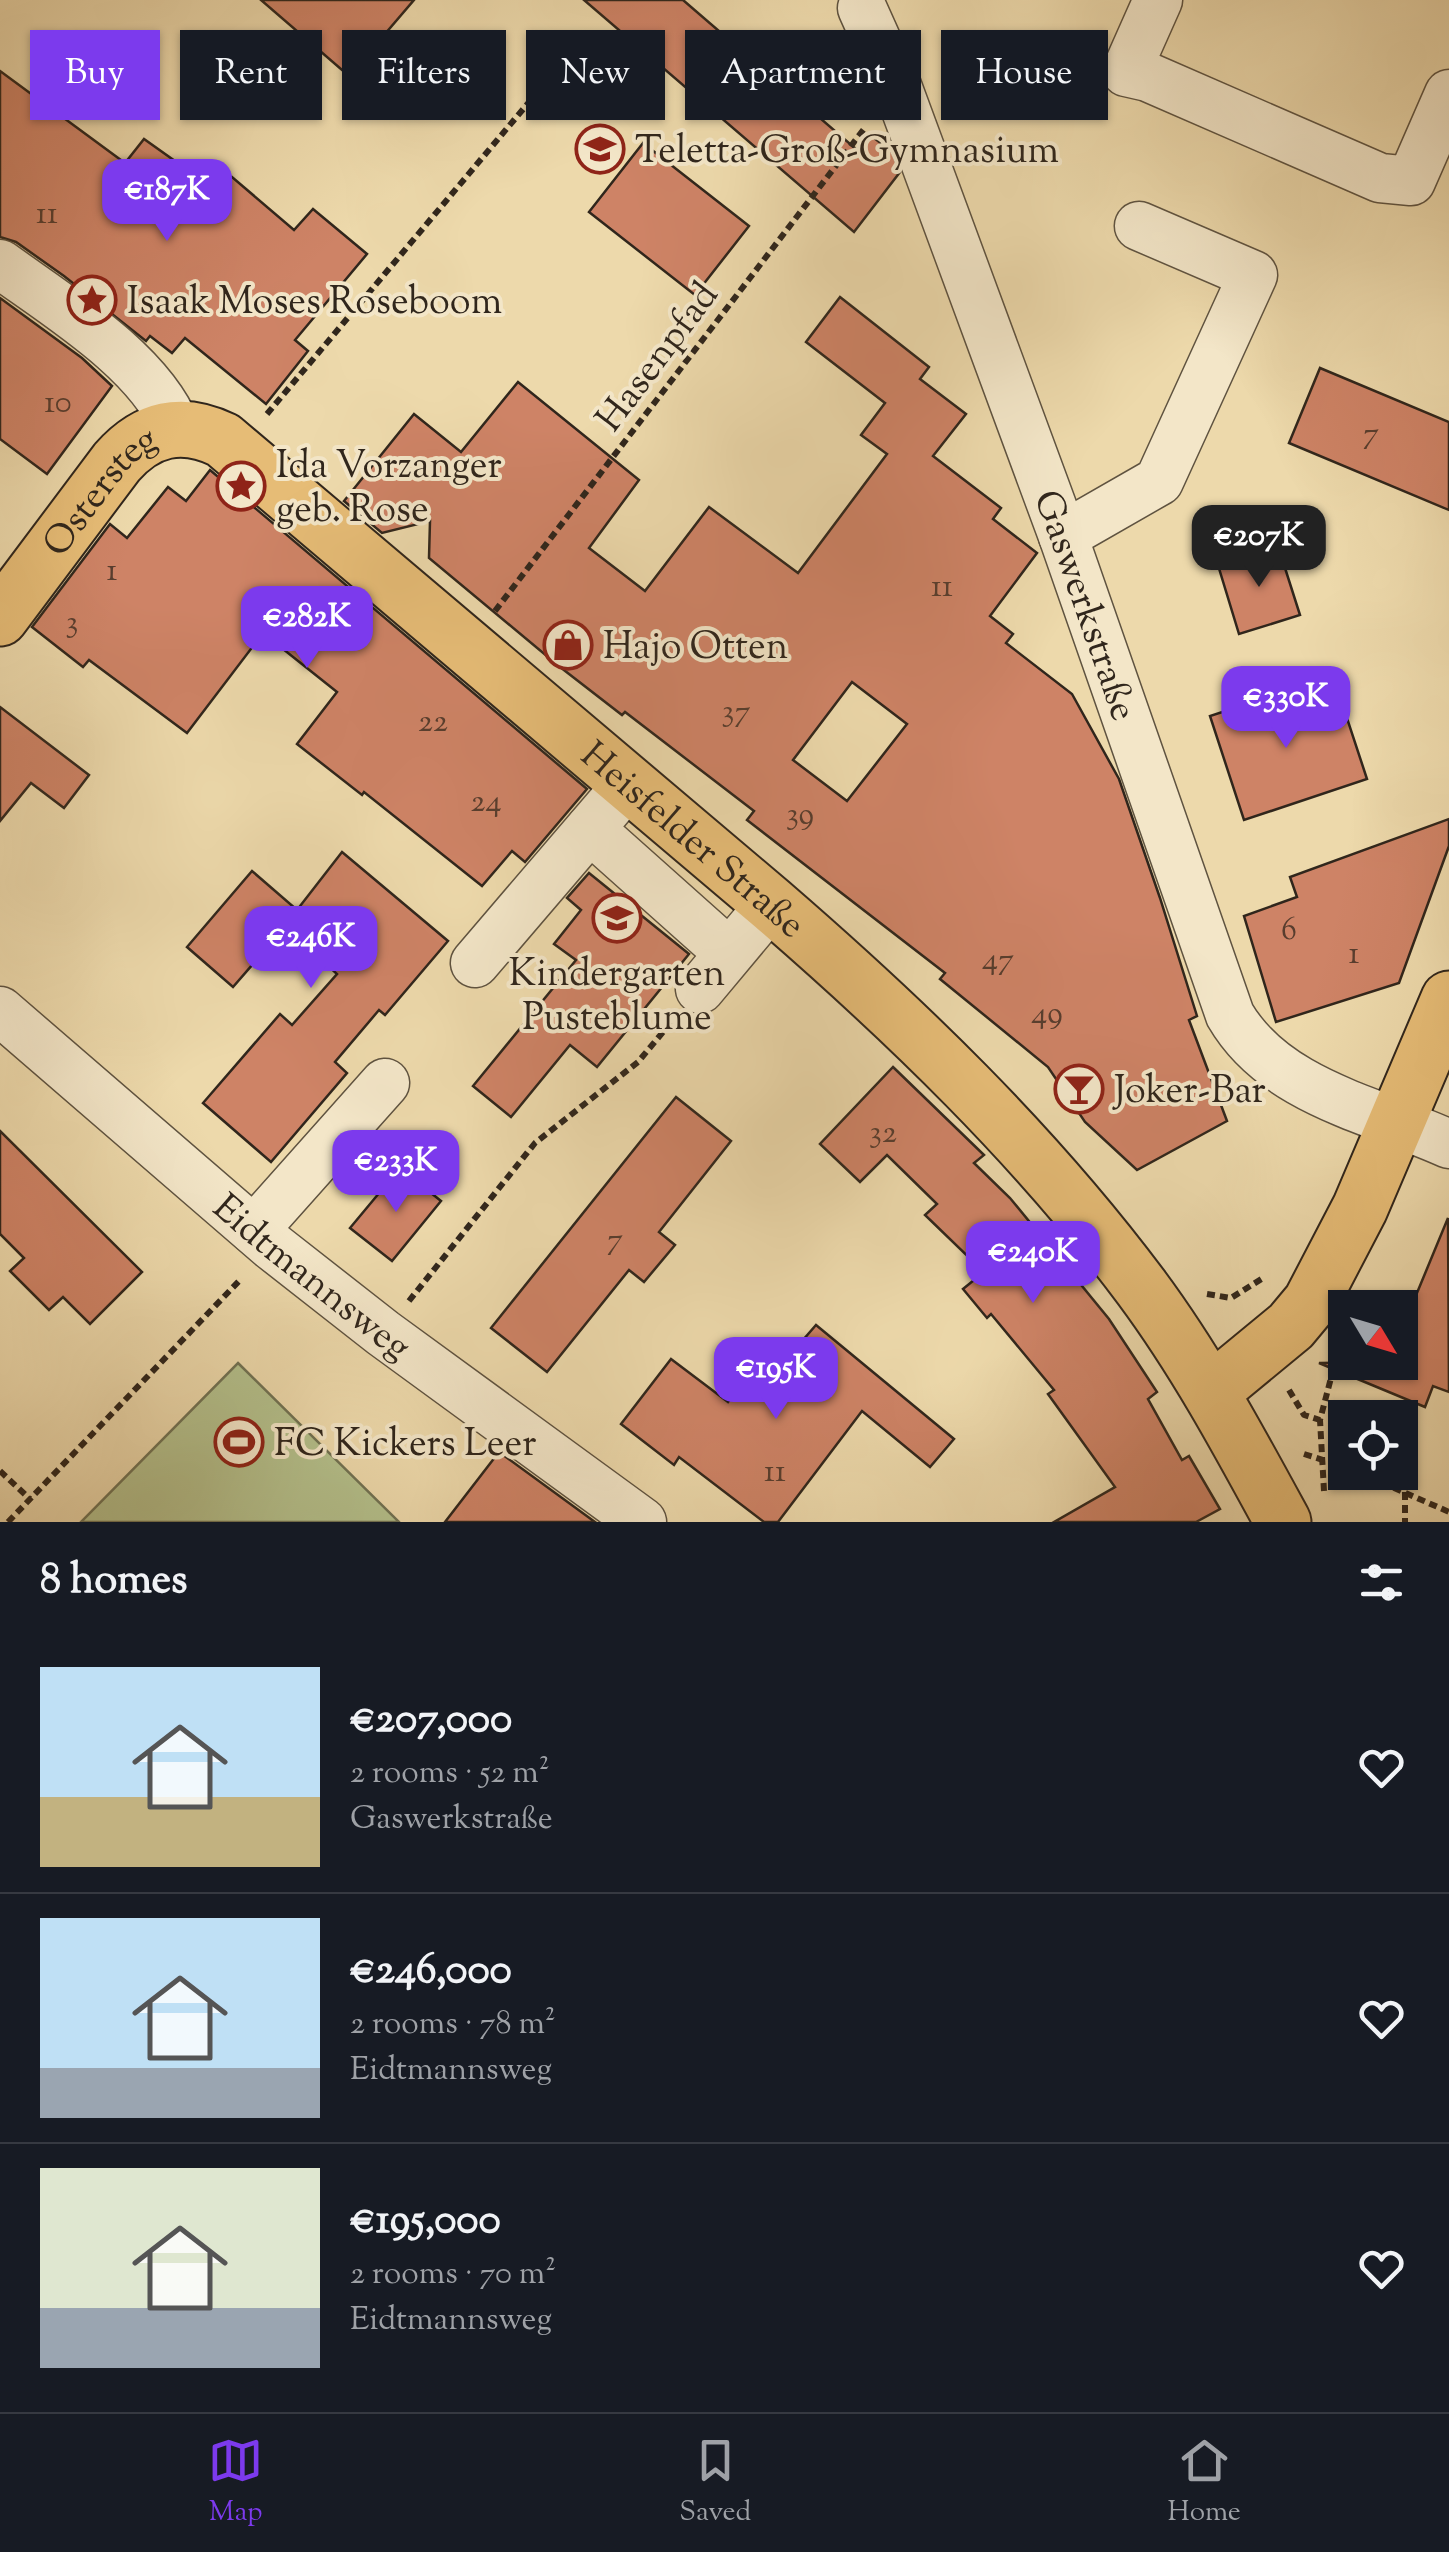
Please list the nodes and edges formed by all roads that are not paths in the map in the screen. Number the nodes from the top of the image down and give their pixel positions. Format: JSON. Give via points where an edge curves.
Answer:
{"nodes":[{"id":1,"x":1158,"y":0,"type":"edge"},
{"id":2,"x":862,"y":8,"type":"dead end"},
{"id":3,"x":1449,"y":94,"type":"edge"},
{"id":4,"x":1139,"y":226,"type":"dead end"},
{"id":5,"x":0,"y":264,"type":"edge"},
{"id":6,"x":176,"y":428,"type":"junction"},
{"id":7,"x":1063,"y":536,"type":"junction"},
{"id":8,"x":0,"y":618,"type":"edge"},
{"id":9,"x":629,"y":782,"type":"junction"},
{"id":10,"x":590,"y":829,"type":"junction"},
{"id":11,"x":771,"y":904,"type":"junction"},
{"id":12,"x":475,"y":964,"type":"dead end"},
{"id":13,"x":1449,"y":1000,"type":"edge"},
{"id":14,"x":0,"y":1010,"type":"edge"},
{"id":15,"x":385,"y":1084,"type":"dead end"},
{"id":16,"x":1398,"y":1121,"type":"junction"},
{"id":17,"x":1449,"y":1144,"type":"edge"},
{"id":18,"x":263,"y":1238,"type":"junction"},
{"id":19,"x":1211,"y":1392,"type":"junction"},
{"id":20,"x":642,"y":1522,"type":"edge"},
{"id":21,"x":1283,"y":1522,"type":"edge"}],
"edges":[{"from":1,"to":3,"type":"street","via":[[1126,72],[1380,178],[1411,181]]},
{"from":2,"to":7,"type":"street","name":"Gaswerkstraße"},
{"from":4,"to":7,"type":"street","via":[[1253,276],[1158,481]]},
{"from":5,"to":6,"type":"street","via":[[136,368]]},
{"from":6,"to":8,"type":"main road","name":"Ostersteg","via":[[129,449]]},
{"from":6,"to":9,"type":"main road","name":"Heisfelder Straße","via":[[206,432],[236,450]]},
{"from":7,"to":16,"type":"street","name":"Gaswerkstraße","via":[[1230,1016],[1250,1046],[1284,1075]]},
{"from":9,"to":10,"type":"street"},
{"from":9,"to":11,"type":"main road","name":"Heisfelder Straße"},
{"from":10,"to":11,"type":"street","via":[[714,971]]},
{"from":10,"to":12,"type":"street"},
{"from":11,"to":19,"type":"main road","name":"Heisfelder Straße","via":[[958,1078],[1055,1182],[1141,1287]]},
{"from":13,"to":16,"type":"main road"},
{"from":14,"to":18,"type":"street","name":"Eidtmannsweg"},
{"from":15,"to":18,"type":"street"},
{"from":16,"to":17,"type":"street","name":"Gaswerkstraße"},
{"from":16,"to":19,"type":"main road","via":[[1311,1302]]},
{"from":18,"to":20,"type":"street","name":"Eidtmannsweg"},
{"from":19,"to":21,"type":"main road","name":"Heisfelder Straße"}]}
